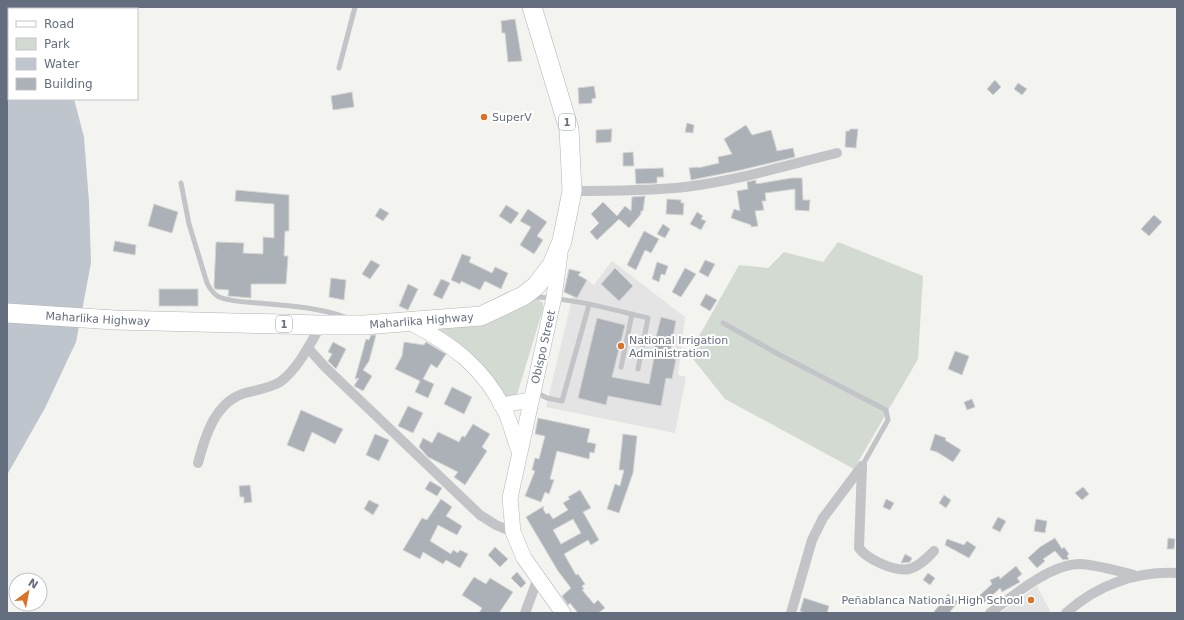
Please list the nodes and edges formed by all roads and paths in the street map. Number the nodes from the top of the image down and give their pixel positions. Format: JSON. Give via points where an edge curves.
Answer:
{"nodes":[{"id":1,"x":355,"y":7,"type":"edge"},
{"id":2,"x":532,"y":7,"type":"edge"},
{"id":3,"x":339,"y":68,"type":"dead end"},
{"id":4,"x":837,"y":153,"type":"dead end"},
{"id":5,"x":181,"y":183,"type":"dead end"},
{"id":6,"x":572,"y":191,"type":"junction"},
{"id":7,"x":562,"y":241,"type":"junction"},
{"id":8,"x":523,"y":296,"type":"junction"},
{"id":9,"x":554,"y":298,"type":"junction"},
{"id":10,"x":589,"y":305,"type":"junction"},
{"id":11,"x":7,"y":313,"type":"edge"},
{"id":12,"x":632,"y":314,"type":"junction"},
{"id":13,"x":409,"y":322,"type":"junction"},
{"id":14,"x":723,"y":323,"type":"dead end"},
{"id":15,"x":321,"y":325,"type":"junction"},
{"id":16,"x":364,"y":325,"type":"junction"},
{"id":17,"x":308,"y":348,"type":"junction"},
{"id":18,"x":621,"y":366,"type":"dead end"},
{"id":19,"x":638,"y":368,"type":"dead end"},
{"id":20,"x":532,"y":395,"type":"junction"},
{"id":21,"x":501,"y":405,"type":"junction"},
{"id":22,"x":519,"y":452,"type":"junction"},
{"id":23,"x":198,"y":463,"type":"dead end"},
{"id":24,"x":862,"y":466,"type":"junction"},
{"id":25,"x":512,"y":532,"type":"junction"},
{"id":26,"x":934,"y":551,"type":"dead end"},
{"id":27,"x":1177,"y":572,"type":"edge"},
{"id":28,"x":1134,"y":575,"type":"junction"},
{"id":29,"x":538,"y":578,"type":"junction"},
{"id":30,"x":524,"y":613,"type":"edge"},
{"id":31,"x":563,"y":613,"type":"edge"},
{"id":32,"x":791,"y":613,"type":"edge"},
{"id":33,"x":990,"y":613,"type":"edge"},
{"id":34,"x":1066,"y":613,"type":"edge"}],
"edges":[{"from":1,"to":3,"type":"lane"},
{"from":2,"to":6,"type":"highway","name":"Maharlika Highway","number":"1","via":[[570,129]]},
{"from":4,"to":6,"type":"street","via":[[686,187],[635,191]]},
{"from":5,"to":16,"type":"lane","via":[[189,224],[212,292],[219,297],[237,301],[329,312]]},
{"from":6,"to":7,"type":"highway","name":"Maharlika Highway","number":"1"},
{"from":7,"to":8,"type":"highway","name":"Maharlika Highway","number":"1","via":[[552,265],[536,286]]},
{"from":7,"to":9,"type":"street","name":"Obispo Street"},
{"from":8,"to":9,"type":"lane"},
{"from":8,"to":13,"type":"highway","name":"Maharlika Highway","number":"1","via":[[481,316]]},
{"from":9,"to":10,"type":"lane"},
{"from":9,"to":20,"type":"street","name":"Obispo Street"},
{"from":10,"to":12,"type":"lane"},
{"from":10,"to":20,"type":"lane","via":[[562,401]]},
{"from":11,"to":15,"type":"highway","name":"Maharlika Highway","number":"1","via":[[115,320]]},
{"from":12,"to":18,"type":"lane"},
{"from":12,"to":19,"type":"lane","via":[[648,318]]},
{"from":13,"to":16,"type":"highway","name":"Maharlika Highway","number":"1"},
{"from":13,"to":21,"type":"street","name":"Obispo Street","via":[[440,338],[462,355],[480,373]]},
{"from":14,"to":24,"type":"lane","via":[[886,410],[888,420]]},
{"from":15,"to":16,"type":"highway","name":"Maharlika Highway","number":"1"},
{"from":15,"to":17,"type":"street"},
{"from":17,"to":23,"type":"street","via":[[292,370],[279,382],[232,399],[219,410]]},
{"from":17,"to":25,"type":"street","via":[[480,515]]},
{"from":20,"to":21,"type":"street"},
{"from":20,"to":22,"type":"street","name":"Obispo Street"},
{"from":21,"to":22,"type":"street","name":"Obispo Street"},
{"from":22,"to":25,"type":"street","name":"Obispo Street","via":[[510,498]]},
{"from":24,"to":26,"type":"street","via":[[859,548],[864,555],[899,569],[909,569],[920,565]]},
{"from":24,"to":32,"type":"street","via":[[823,518],[812,540]]},
{"from":25,"to":29,"type":"street","name":"Obispo Street","via":[[524,558]]},
{"from":27,"to":28,"type":"street"},
{"from":28,"to":33,"type":"street","via":[[1080,564],[1065,566],[1047,574]]},
{"from":28,"to":34,"type":"street","via":[[1107,586]]},
{"from":29,"to":30,"type":"street"},
{"from":29,"to":31,"type":"street","name":"Obispo Street"}]}
